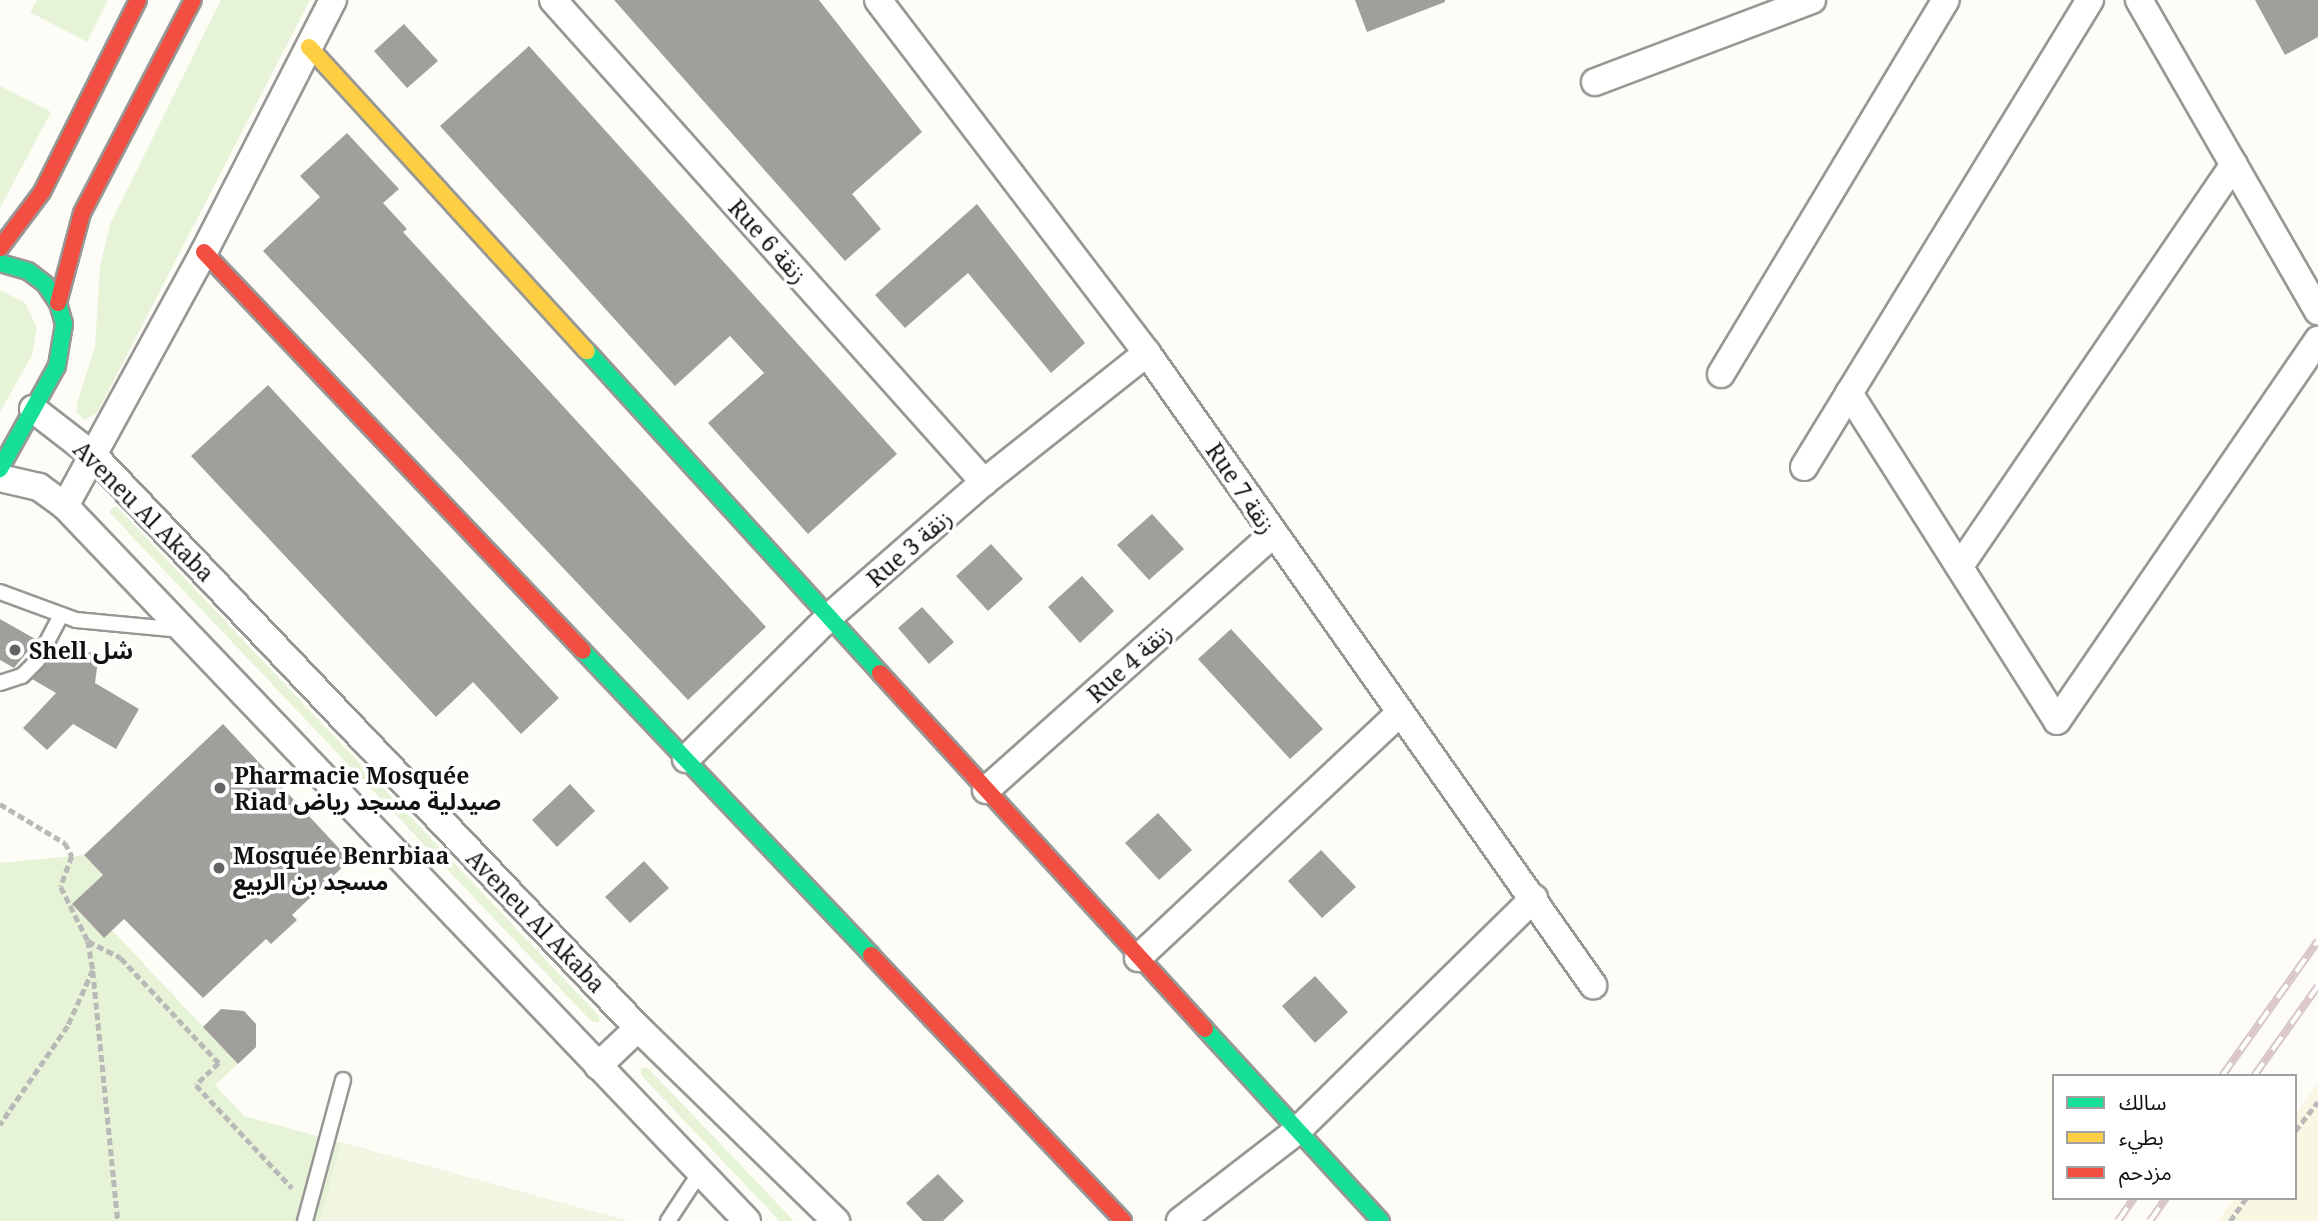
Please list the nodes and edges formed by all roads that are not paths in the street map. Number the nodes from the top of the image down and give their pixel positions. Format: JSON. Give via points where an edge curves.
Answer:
{"nodes":[{"id":1,"x":138,"y":0,"type":"edge"},
{"id":2,"x":192,"y":0,"type":"edge"},
{"id":3,"x":333,"y":0,"type":"edge"},
{"id":4,"x":553,"y":0,"type":"edge"},
{"id":5,"x":878,"y":0,"type":"edge"},
{"id":6,"x":1812,"y":0,"type":"edge"},
{"id":7,"x":1946,"y":0,"type":"edge"},
{"id":8,"x":2090,"y":0,"type":"edge"},
{"id":9,"x":2139,"y":0,"type":"edge"},
{"id":10,"x":309,"y":47,"type":"junction"},
{"id":11,"x":1595,"y":82,"type":"dead end"},
{"id":12,"x":2234,"y":165,"type":"junction"},
{"id":13,"x":0,"y":248,"type":"edge"},
{"id":14,"x":204,"y":252,"type":"junction"},
{"id":15,"x":0,"y":263,"type":"edge"},
{"id":16,"x":58,"y":303,"type":"junction"},
{"id":17,"x":2318,"y":311,"type":"edge"},
{"id":18,"x":2318,"y":341,"type":"edge"},
{"id":19,"x":1147,"y":353,"type":"junction"},
{"id":20,"x":1721,"y":374,"type":"dead end"},
{"id":21,"x":1849,"y":393,"type":"junction"},
{"id":22,"x":33,"y":409,"type":"junction"},
{"id":23,"x":95,"y":457,"type":"junction"},
{"id":24,"x":1804,"y":467,"type":"dead end"},
{"id":25,"x":0,"y":469,"type":"edge"},
{"id":26,"x":0,"y":478,"type":"edge"},
{"id":27,"x":984,"y":482,"type":"junction"},
{"id":28,"x":65,"y":506,"type":"junction"},
{"id":29,"x":1272,"y":535,"type":"junction"},
{"id":30,"x":1960,"y":566,"type":"junction"},
{"id":31,"x":0,"y":592,"type":"edge"},
{"id":32,"x":61,"y":615,"type":"junction"},
{"id":33,"x":829,"y":617,"type":"junction"},
{"id":34,"x":186,"y":630,"type":"junction"},
{"id":35,"x":0,"y":684,"type":"edge"},
{"id":36,"x":1400,"y":713,"type":"junction"},
{"id":37,"x":687,"y":759,"type":"junction"},
{"id":38,"x":986,"y":790,"type":"junction"},
{"id":39,"x":1534,"y":898,"type":"junction"},
{"id":40,"x":1138,"y":958,"type":"junction"},
{"id":41,"x":1593,"y":985,"type":"dead end"},
{"id":42,"x":638,"y":1028,"type":"junction"},
{"id":43,"x":598,"y":1066,"type":"junction"},
{"id":44,"x":343,"y":1080,"type":"dead end"},
{"id":45,"x":1298,"y":1130,"type":"junction"},
{"id":46,"x":699,"y":1174,"type":"junction"},
{"id":47,"x":307,"y":1214,"type":"edge"},
{"id":48,"x":668,"y":1221,"type":"edge"},
{"id":49,"x":747,"y":1221,"type":"edge"},
{"id":50,"x":836,"y":1221,"type":"edge"},
{"id":51,"x":1123,"y":1221,"type":"edge"},
{"id":52,"x":1180,"y":1221,"type":"edge"},
{"id":53,"x":1381,"y":1221,"type":"edge"}],
"edges":[{"from":1,"to":13,"type":"street","via":[[42,192]]},
{"from":2,"to":16,"type":"street","via":[[82,214]]},
{"from":3,"to":10,"type":"street"},
{"from":4,"to":27,"type":"street","name":"Rue 6 زنقة"},
{"from":5,"to":19,"type":"street","name":"Rue 7 زنقة"},
{"from":6,"to":11,"type":"street"},
{"from":7,"to":20,"type":"street"},
{"from":8,"to":21,"type":"street"},
{"from":9,"to":12,"type":"street"},
{"from":10,"to":14,"type":"street"},
{"from":10,"to":33,"type":"street"},
{"from":12,"to":17,"type":"street"},
{"from":12,"to":30,"type":"street"},
{"from":14,"to":23,"type":"street"},
{"from":14,"to":37,"type":"street"},
{"from":15,"to":16,"type":"street","via":[[28,271]]},
{"from":16,"to":22,"type":"street","via":[[63,347]]},
{"from":18,"to":30,"type":"street","via":[[2057,721]]},
{"from":19,"to":27,"type":"street","name":"Rue 3 زنقة"},
{"from":19,"to":29,"type":"street","name":"Rue 7 زنقة"},
{"from":21,"to":24,"type":"street"},
{"from":21,"to":30,"type":"street"},
{"from":22,"to":23,"type":"street","name":"Aveneu Al Akaba"},
{"from":22,"to":25,"type":"street"},
{"from":23,"to":28,"type":"street"},
{"from":23,"to":42,"type":"street","name":"Aveneu Al Akaba"},
{"from":26,"to":28,"type":"street","via":[[39,487]]},
{"from":27,"to":33,"type":"street","name":"Rue 3 زنقة"},
{"from":28,"to":34,"type":"street"},
{"from":29,"to":36,"type":"street","name":"Rue 7 زنقة"},
{"from":29,"to":38,"type":"street","name":"Rue 4 زنقة"},
{"from":31,"to":32,"type":"lane"},
{"from":32,"to":34,"type":"lane","via":[[143,629]]},
{"from":32,"to":35,"type":"lane","via":[[37,661],[22,676]]},
{"from":33,"to":37,"type":"street","name":"Rue 3 زنقة"},
{"from":33,"to":38,"type":"street"},
{"from":34,"to":43,"type":"street"},
{"from":36,"to":39,"type":"street","name":"Rue 7 زنقة"},
{"from":36,"to":40,"type":"street"},
{"from":37,"to":51,"type":"street"},
{"from":38,"to":40,"type":"street"},
{"from":39,"to":41,"type":"street","name":"Rue 7 زنقة"},
{"from":39,"to":45,"type":"street"},
{"from":40,"to":45,"type":"street"},
{"from":42,"to":43,"type":"street"},
{"from":42,"to":50,"type":"street","name":"Aveneu Al Akaba"},
{"from":43,"to":46,"type":"street"},
{"from":44,"to":47,"type":"lane"},
{"from":45,"to":52,"type":"street"},
{"from":45,"to":53,"type":"street"},
{"from":46,"to":48,"type":"lane"},
{"from":46,"to":49,"type":"street"}]}
